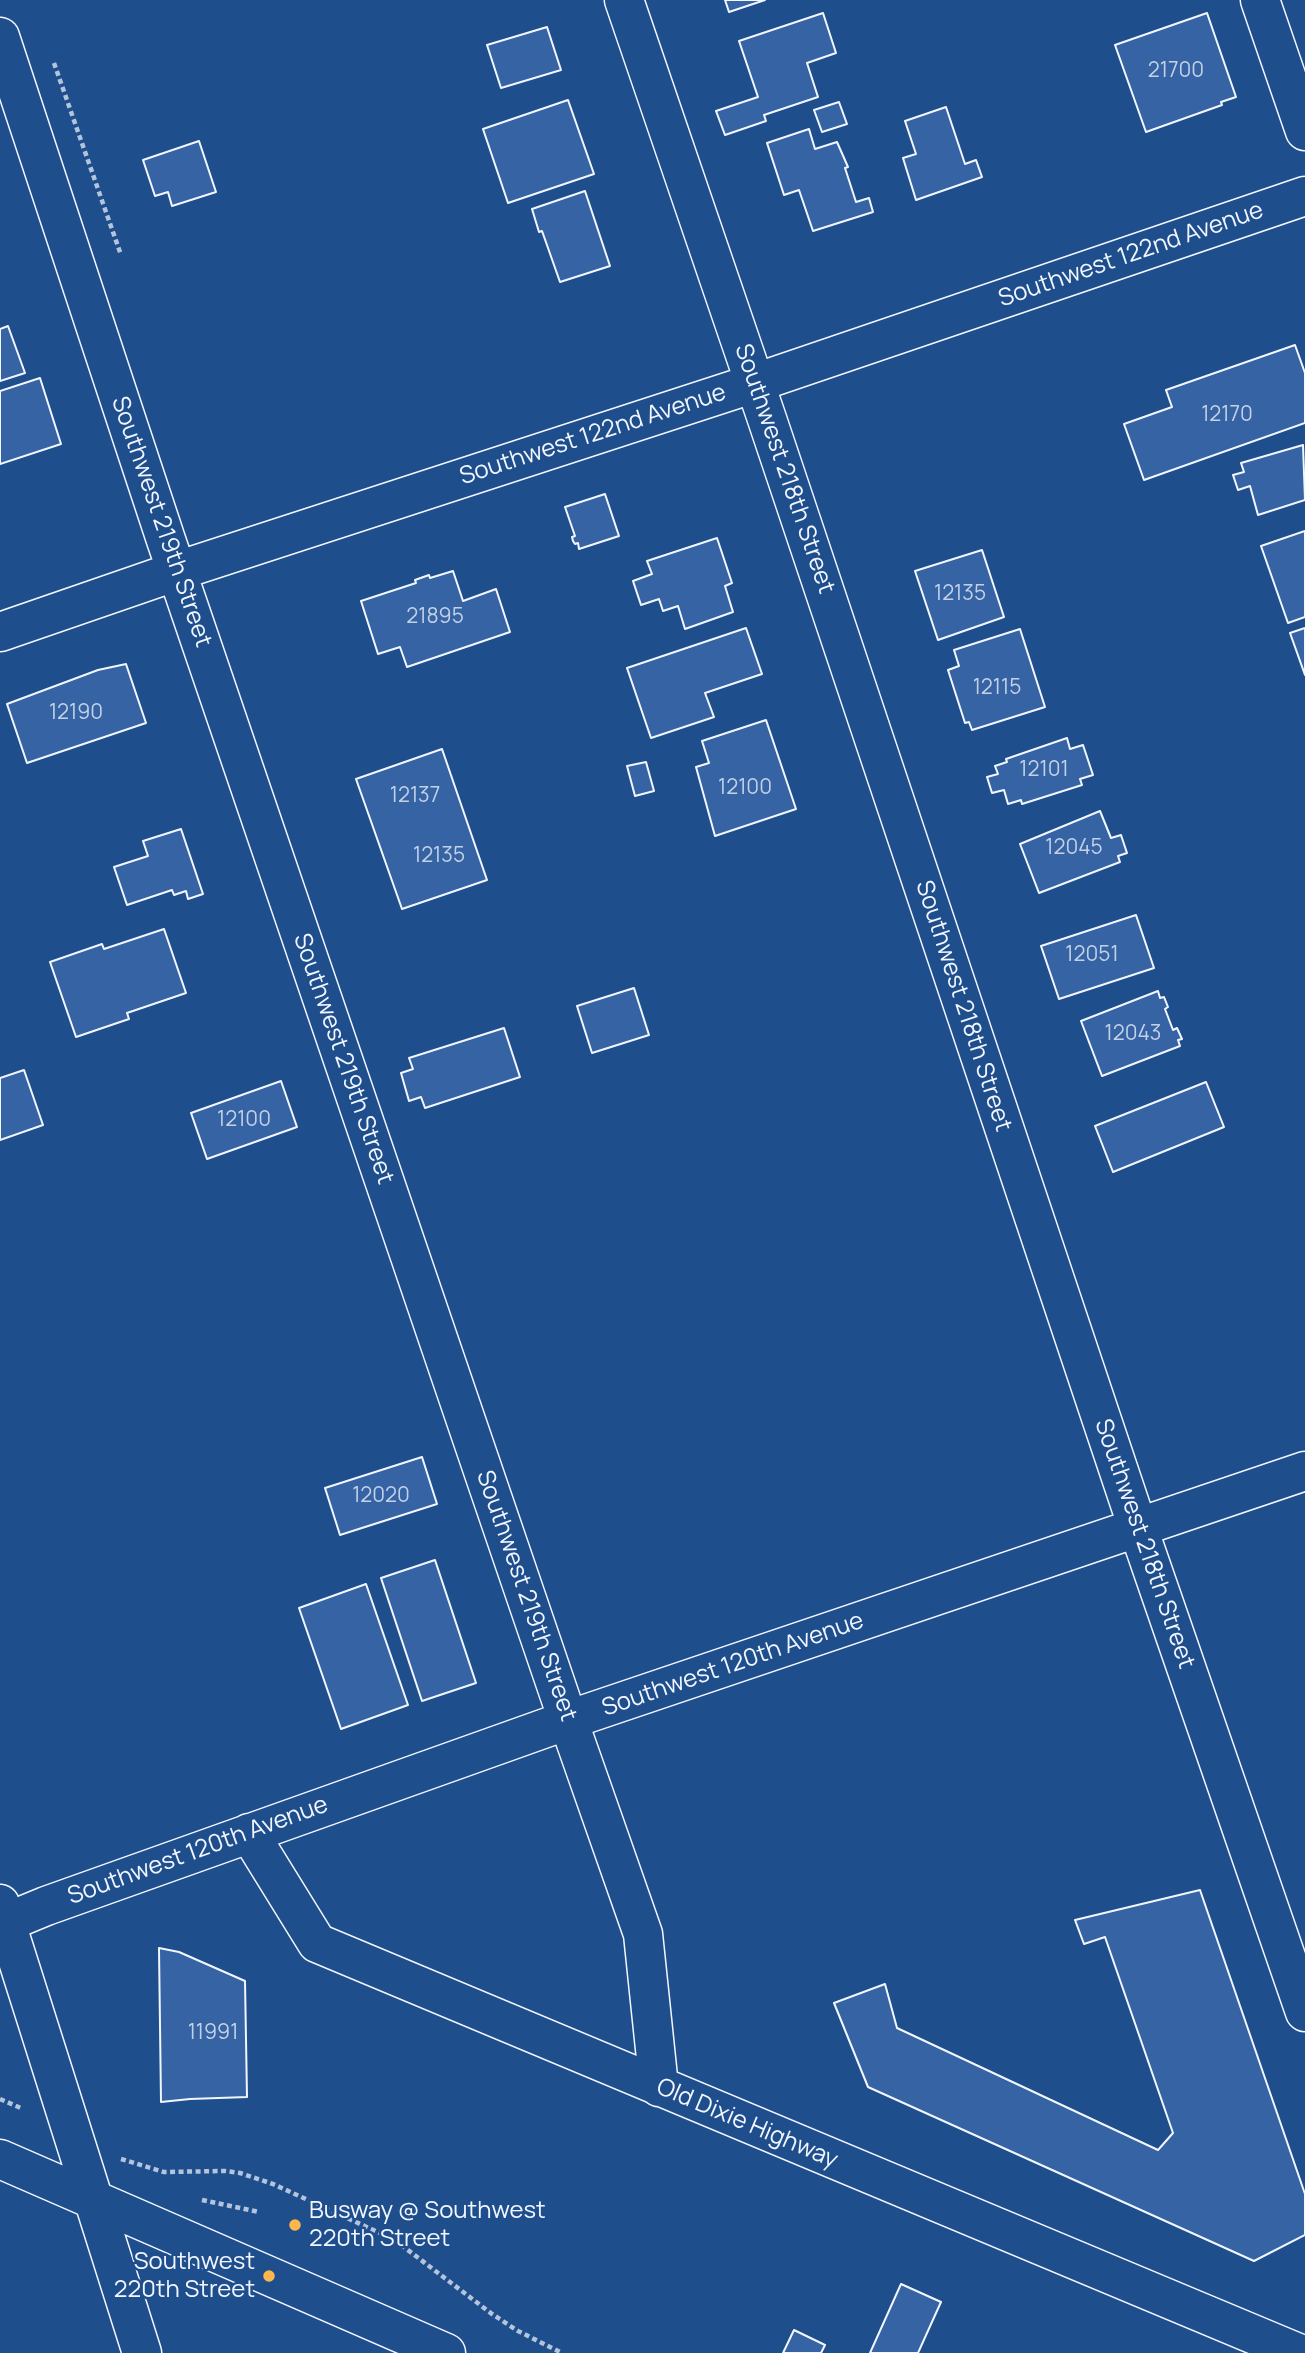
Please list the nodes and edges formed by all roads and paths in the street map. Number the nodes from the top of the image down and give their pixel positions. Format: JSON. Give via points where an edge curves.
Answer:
{"nodes":[{"id":1,"x":624,"y":0,"type":"edge"},
{"id":2,"x":1260,"y":0,"type":"edge"},
{"id":3,"x":0,"y":37,"type":"edge"},
{"id":4,"x":54,"y":63,"type":"dead end"},
{"id":5,"x":1305,"y":131,"type":"edge"},
{"id":6,"x":1305,"y":196,"type":"edge"},
{"id":7,"x":121,"y":255,"type":"dead end"},
{"id":8,"x":755,"y":383,"type":"junction"},
{"id":9,"x":177,"y":570,"type":"junction"},
{"id":10,"x":0,"y":632,"type":"edge"},
{"id":11,"x":1305,"y":1471,"type":"edge"},
{"id":12,"x":1138,"y":1528,"type":"junction"},
{"id":13,"x":568,"y":1720,"type":"junction"},
{"id":14,"x":249,"y":1833,"type":"junction"},
{"id":15,"x":2,"y":1916,"type":"edge"},
{"id":16,"x":1305,"y":2012,"type":"edge"},
{"id":17,"x":659,"y":2087,"type":"junction"},
{"id":18,"x":0,"y":2099,"type":"edge"},
{"id":19,"x":25,"y":2110,"type":"dead end"},
{"id":20,"x":113,"y":2155,"type":"dead end"},
{"id":21,"x":0,"y":2159,"type":"edge"},
{"id":22,"x":146,"y":2168,"type":"junction"},
{"id":23,"x":151,"y":2178,"type":"dead end"},
{"id":24,"x":91,"y":2198,"type":"junction"},
{"id":25,"x":194,"y":2199,"type":"dead end"},
{"id":26,"x":259,"y":2212,"type":"dead end"},
{"id":27,"x":142,"y":2353,"type":"edge"},
{"id":28,"x":446,"y":2353,"type":"edge"},
{"id":29,"x":562,"y":2353,"type":"edge"},
{"id":30,"x":1298,"y":2353,"type":"edge"}],
"edges":[{"from":1,"to":8,"type":"street","name":"Southwest 218th Street"},
{"from":2,"to":5,"type":"street"},
{"from":3,"to":9,"type":"street","name":"Southwest 219th Street"},
{"from":4,"to":7,"type":"path"},
{"from":6,"to":8,"type":"street","name":"Southwest 122nd Avenue"},
{"from":8,"to":9,"type":"street","name":"Southwest 122nd Avenue"},
{"from":8,"to":12,"type":"street","name":"Southwest 218th Street"},
{"from":9,"to":10,"type":"street","name":"Southwest 122nd Avenue"},
{"from":9,"to":13,"type":"street","name":"Southwest 219th Street"},
{"from":11,"to":12,"type":"street","name":"Southwest 120th Avenue"},
{"from":12,"to":13,"type":"street","name":"Southwest 120th Avenue"},
{"from":12,"to":16,"type":"street","name":"Southwest 218th Street"},
{"from":13,"to":14,"type":"street","name":"Southwest 120th Avenue"},
{"from":13,"to":17,"type":"street","name":"Southwest 219th Street","via":[[643,1934]]},
{"from":14,"to":15,"type":"street","name":"Southwest 120th Avenue"},
{"from":14,"to":17,"type":"street","name":"Old Dixie Highway","via":[[317,1943]]},
{"from":15,"to":24,"type":"street"},
{"from":17,"to":30,"type":"street","name":"Old Dixie Highway"},
{"from":18,"to":19,"type":"path"},
{"from":20,"to":22,"type":"path"},
{"from":21,"to":24,"type":"street"},
{"from":22,"to":23,"type":"path"},
{"from":22,"to":29,"type":"path","via":[[225,2171],[273,2184],[400,2244],[492,2314]]},
{"from":24,"to":27,"type":"street"},
{"from":24,"to":28,"type":"street"},
{"from":25,"to":26,"type":"path"}]}
